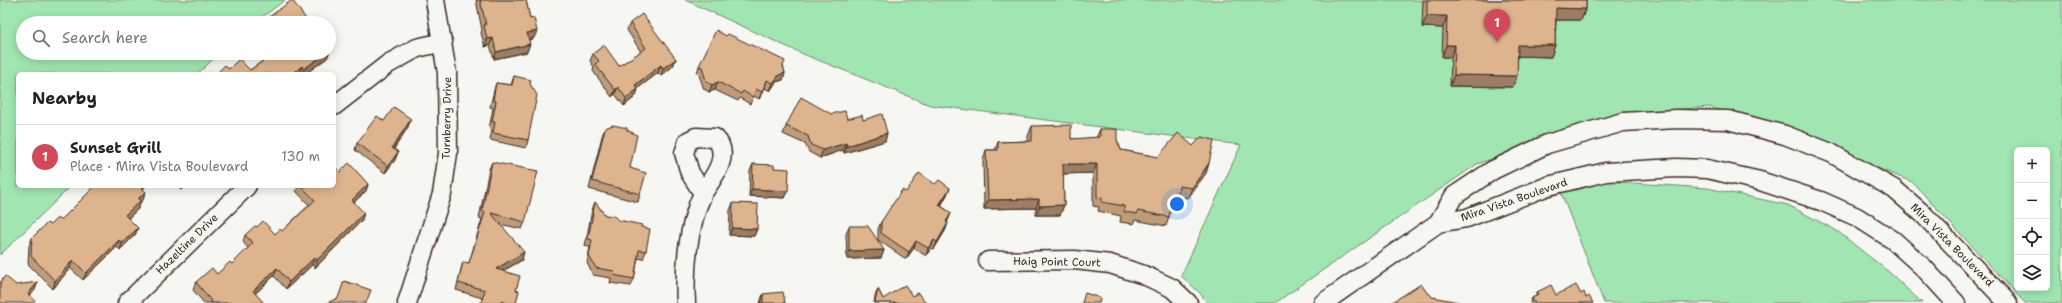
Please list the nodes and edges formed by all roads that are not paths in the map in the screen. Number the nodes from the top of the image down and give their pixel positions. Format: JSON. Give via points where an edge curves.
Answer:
{"nodes":[{"id":1,"x":434,"y":0,"type":"edge"},
{"id":2,"x":443,"y":42,"type":"junction"},
{"id":3,"x":336,"y":104,"type":"edge"},
{"id":4,"x":245,"y":188,"type":"edge"},
{"id":5,"x":703,"y":193,"type":"dead end"},
{"id":6,"x":1438,"y":223,"type":"junction"},
{"id":7,"x":988,"y":261,"type":"dead end"},
{"id":8,"x":127,"y":303,"type":"edge"},
{"id":9,"x":407,"y":303,"type":"edge"},
{"id":10,"x":686,"y":303,"type":"edge"},
{"id":11,"x":1188,"y":303,"type":"edge"},
{"id":12,"x":1323,"y":303,"type":"edge"},
{"id":13,"x":1956,"y":303,"type":"edge"},
{"id":14,"x":2008,"y":303,"type":"edge"}],
"edges":[{"from":1,"to":2,"type":"street","name":"Turnberry Drive"},
{"from":2,"to":3,"type":"street","via":[[417,48],[388,64]]},
{"from":2,"to":9,"type":"street","name":"Turnberry Drive","via":[[447,73],[448,153],[442,194]]},
{"from":4,"to":8,"type":"street","name":"Hazeltine Drive"},
{"from":5,"to":10,"type":"street","via":[[694,211],[690,233]]},
{"from":6,"to":12,"type":"street","name":"Mira Vista Boulevard"},
{"from":6,"to":13,"type":"street","name":"Mira Vista Boulevard","via":[[1467,218],[1548,186],[1606,172],[1707,169],[1760,181],[1821,201],[1857,218],[1893,240],[1924,268]]},
{"from":6,"to":14,"type":"street","name":"Mira Vista Boulevard","via":[[1454,196],[1493,170],[1547,144],[1623,122],[1728,120],[1785,135],[1831,153],[1894,189],[1922,213]]},
{"from":7,"to":11,"type":"street","name":"Haig Point Court","via":[[1075,260],[1110,264],[1144,275],[1172,288]]}]}
